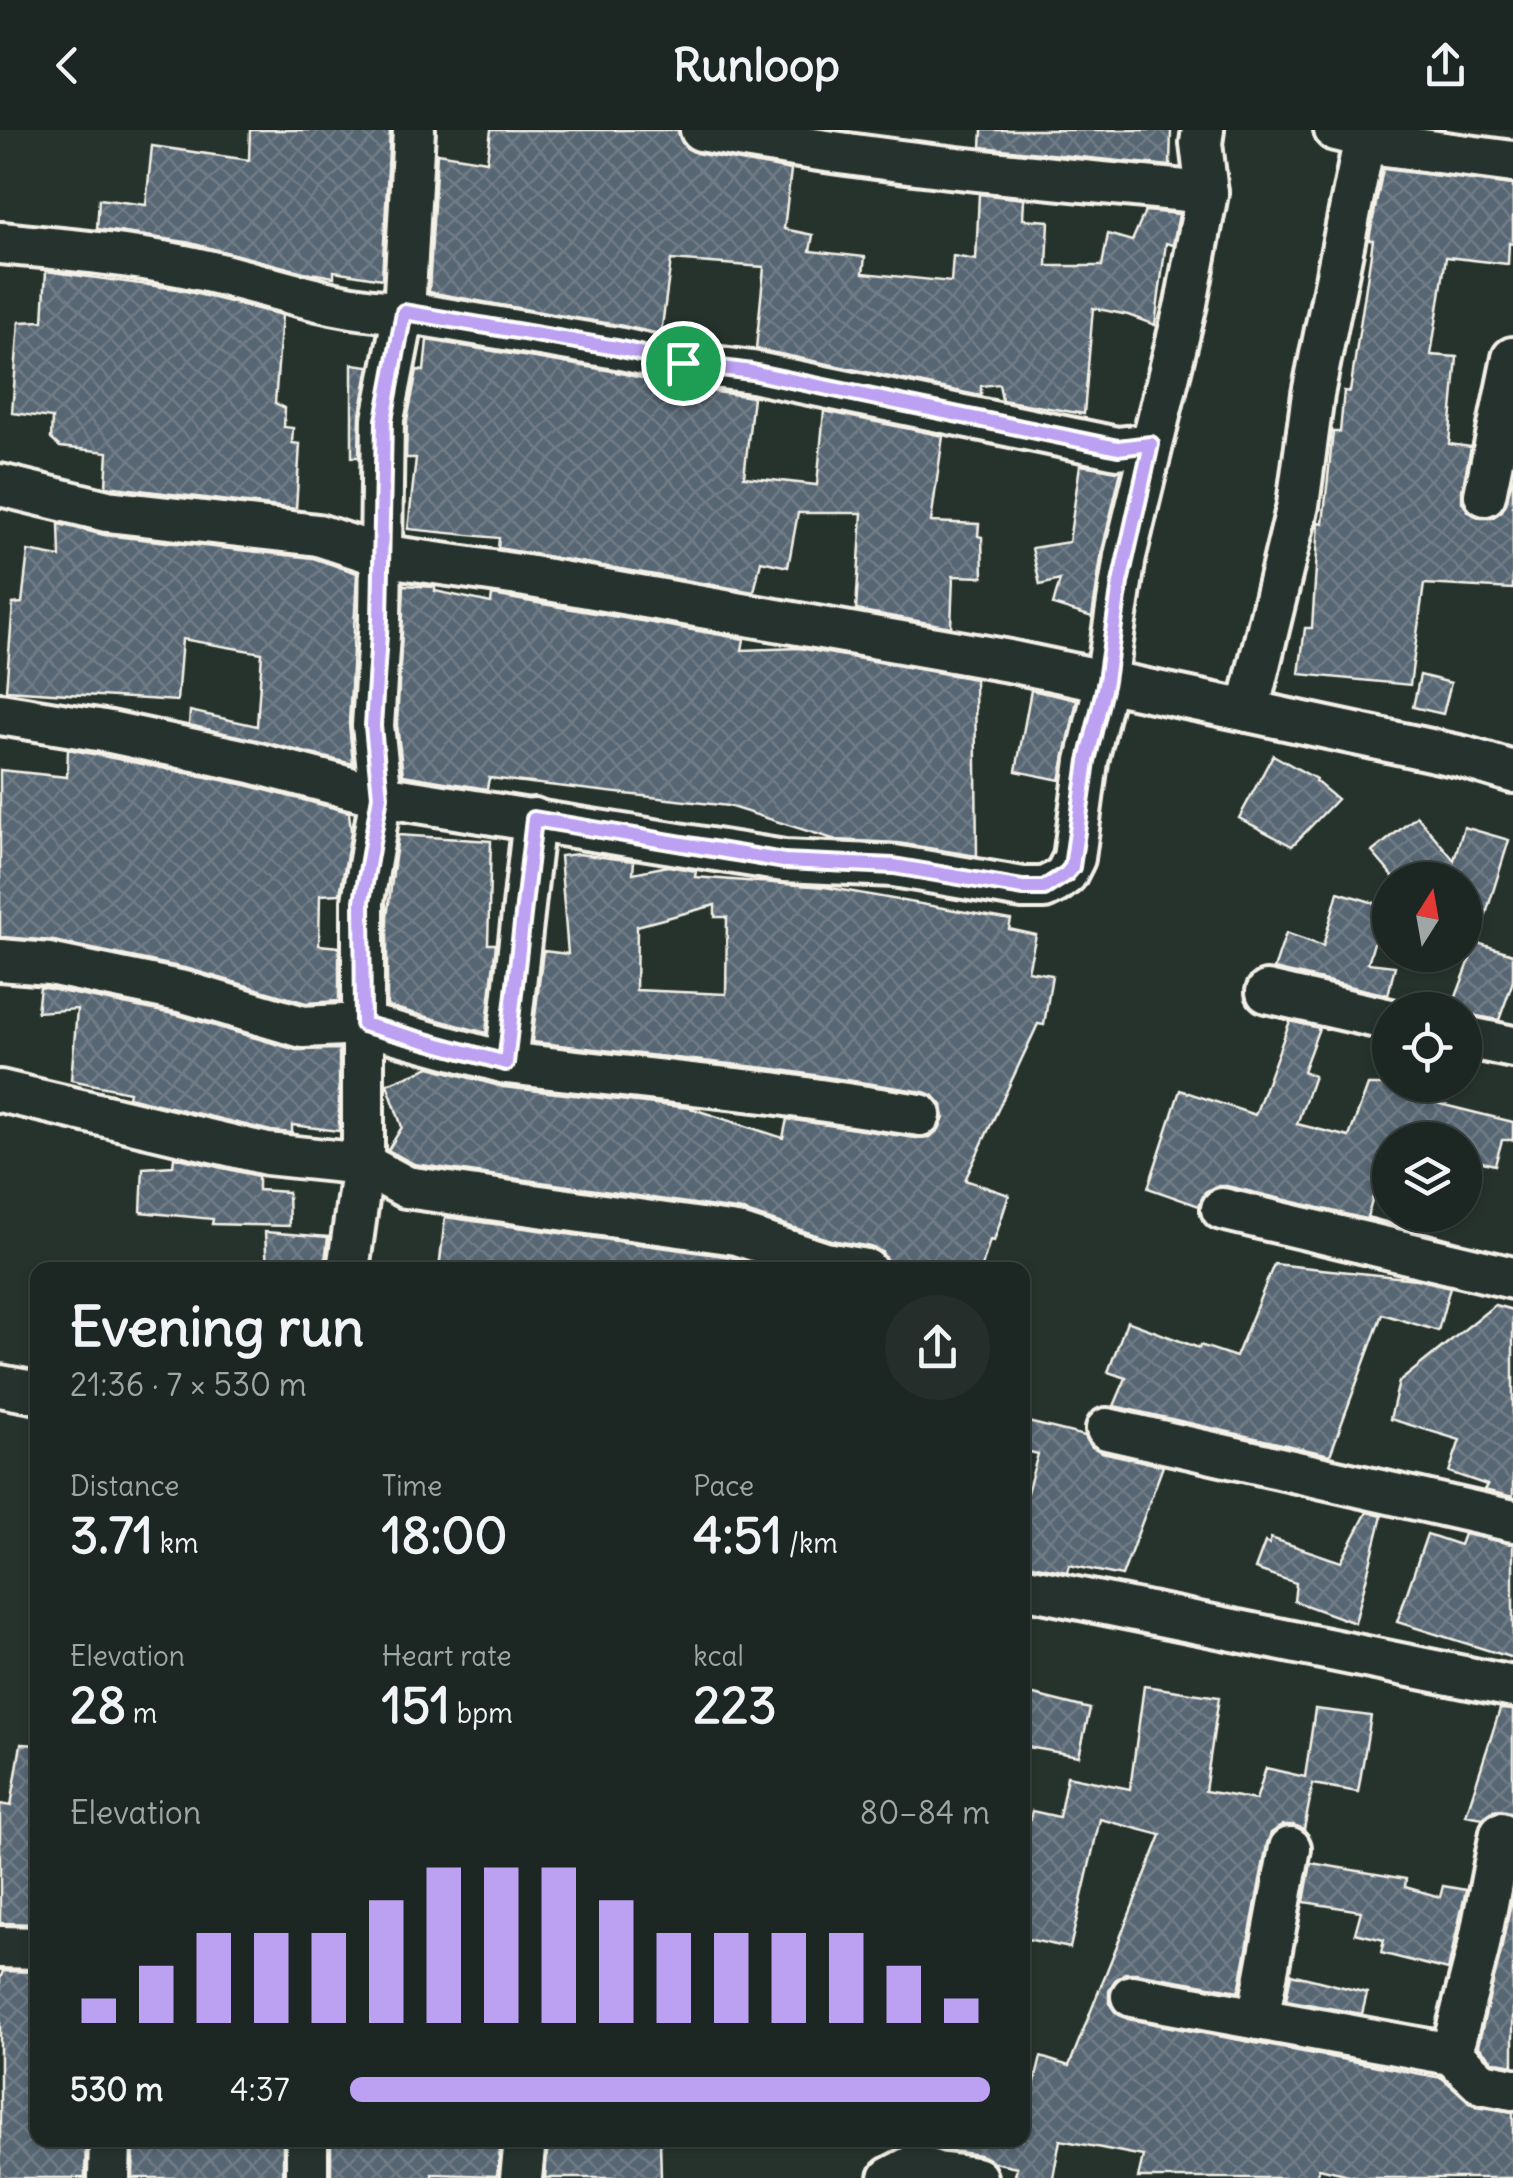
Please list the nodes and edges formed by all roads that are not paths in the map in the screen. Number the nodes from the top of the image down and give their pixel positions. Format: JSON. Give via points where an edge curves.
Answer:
{"nodes":[{"id":1,"x":414,"y":130,"type":"edge"},
{"id":2,"x":700,"y":130,"type":"edge"},
{"id":3,"x":1208,"y":134,"type":"edge"},
{"id":4,"x":1361,"y":135,"type":"edge"},
{"id":5,"x":1513,"y":162,"type":"edge"},
{"id":6,"x":1207,"y":193,"type":"junction"},
{"id":7,"x":0,"y":243,"type":"edge"},
{"id":8,"x":404,"y":312,"type":"junction"},
{"id":9,"x":1513,"y":358,"type":"edge"},
{"id":10,"x":1151,"y":444,"type":"junction"},
{"id":11,"x":0,"y":486,"type":"edge"},
{"id":12,"x":1485,"y":494,"type":"dead end"},
{"id":13,"x":379,"y":554,"type":"junction"},
{"id":14,"x":1106,"y":681,"type":"junction"},
{"id":15,"x":1248,"y":712,"type":"junction"},
{"id":16,"x":0,"y":714,"type":"edge"},
{"id":17,"x":1513,"y":772,"type":"edge"},
{"id":18,"x":380,"y":796,"type":"junction"},
{"id":19,"x":534,"y":819,"type":"junction"},
{"id":20,"x":0,"y":960,"type":"edge"},
{"id":21,"x":1267,"y":992,"type":"dead end"},
{"id":22,"x":1372,"y":1016,"type":"edge"},
{"id":23,"x":363,"y":1024,"type":"junction"},
{"id":24,"x":1482,"y":1040,"type":"edge"},
{"id":25,"x":1513,"y":1048,"type":"edge"},
{"id":26,"x":506,"y":1063,"type":"junction"},
{"id":27,"x":0,"y":1091,"type":"edge"},
{"id":28,"x":920,"y":1115,"type":"dead end"},
{"id":29,"x":363,"y":1164,"type":"junction"},
{"id":30,"x":1222,"y":1209,"type":"dead end"},
{"id":31,"x":349,"y":1262,"type":"edge"},
{"id":32,"x":822,"y":1262,"type":"edge"},
{"id":33,"x":1513,"y":1278,"type":"edge"},
{"id":34,"x":0,"y":1386,"type":"edge"},
{"id":35,"x":30,"y":1392,"type":"edge"},
{"id":36,"x":1107,"y":1429,"type":"dead end"},
{"id":37,"x":1513,"y":1521,"type":"edge"},
{"id":38,"x":1030,"y":1589,"type":"edge"},
{"id":39,"x":1513,"y":1687,"type":"edge"},
{"id":40,"x":1500,"y":1833,"type":"dead end"},
{"id":41,"x":1290,"y":1848,"type":"dead end"},
{"id":42,"x":0,"y":1948,"type":"edge"},
{"id":43,"x":30,"y":1948,"type":"edge"},
{"id":44,"x":1132,"y":1996,"type":"dead end"},
{"id":45,"x":1258,"y":2019,"type":"junction"},
{"id":46,"x":1452,"y":2054,"type":"junction"},
{"id":47,"x":1513,"y":2089,"type":"edge"},
{"id":48,"x":110,"y":2147,"type":"edge"},
{"id":49,"x":306,"y":2147,"type":"edge"},
{"id":50,"x":524,"y":2147,"type":"edge"},
{"id":51,"x":109,"y":2178,"type":"edge"},
{"id":52,"x":308,"y":2178,"type":"edge"},
{"id":53,"x":521,"y":2178,"type":"edge"},
{"id":54,"x":890,"y":2178,"type":"edge"},
{"id":55,"x":976,"y":2178,"type":"edge"}],
"edges":[{"from":1,"to":8,"type":"street"},
{"from":2,"to":6,"type":"street","via":[[894,160]]},
{"from":3,"to":6,"type":"street"},
{"from":4,"to":5,"type":"street"},
{"from":4,"to":15,"type":"street","via":[[1298,505]]},
{"from":6,"to":10,"type":"street"},
{"from":7,"to":8,"type":"street","via":[[123,255],[369,312]]},
{"from":8,"to":10,"type":"street","via":[[752,372],[1118,448]]},
{"from":8,"to":13,"type":"street","via":[[384,420]]},
{"from":9,"to":12,"type":"street"},
{"from":10,"to":14,"type":"street"},
{"from":11,"to":13,"type":"street","via":[[107,511],[318,535]]},
{"from":13,"to":14,"type":"street"},
{"from":13,"to":18,"type":"street","via":[[373,726]]},
{"from":14,"to":15,"type":"street"},
{"from":14,"to":19,"type":"street","via":[[1072,867],[1044,888],[894,866],[784,861]]},
{"from":15,"to":17,"type":"street"},
{"from":16,"to":18,"type":"street","via":[[251,762]]},
{"from":18,"to":19,"type":"street"},
{"from":18,"to":23,"type":"street","via":[[362,901]]},
{"from":19,"to":26,"type":"street"},
{"from":20,"to":23,"type":"street","via":[[184,992],[302,1027]]},
{"from":21,"to":22,"type":"street"},
{"from":23,"to":26,"type":"street"},
{"from":23,"to":29,"type":"street"},
{"from":24,"to":25,"type":"street"},
{"from":26,"to":28,"type":"street"},
{"from":27,"to":29,"type":"street","via":[[267,1154]]},
{"from":29,"to":31,"type":"street"},
{"from":29,"to":32,"type":"street","via":[[406,1187],[736,1234]]},
{"from":30,"to":33,"type":"street"},
{"from":34,"to":35,"type":"street"},
{"from":36,"to":37,"type":"street"},
{"from":38,"to":39,"type":"street"},
{"from":40,"to":46,"type":"street"},
{"from":41,"to":45,"type":"street"},
{"from":42,"to":43,"type":"street"},
{"from":44,"to":45,"type":"street"},
{"from":45,"to":46,"type":"street"},
{"from":46,"to":47,"type":"street","via":[[1482,2083]]},
{"from":48,"to":51,"type":"street"},
{"from":49,"to":52,"type":"street"},
{"from":50,"to":53,"type":"street"},
{"from":54,"to":55,"type":"street","via":[[915,2166]]}]}
